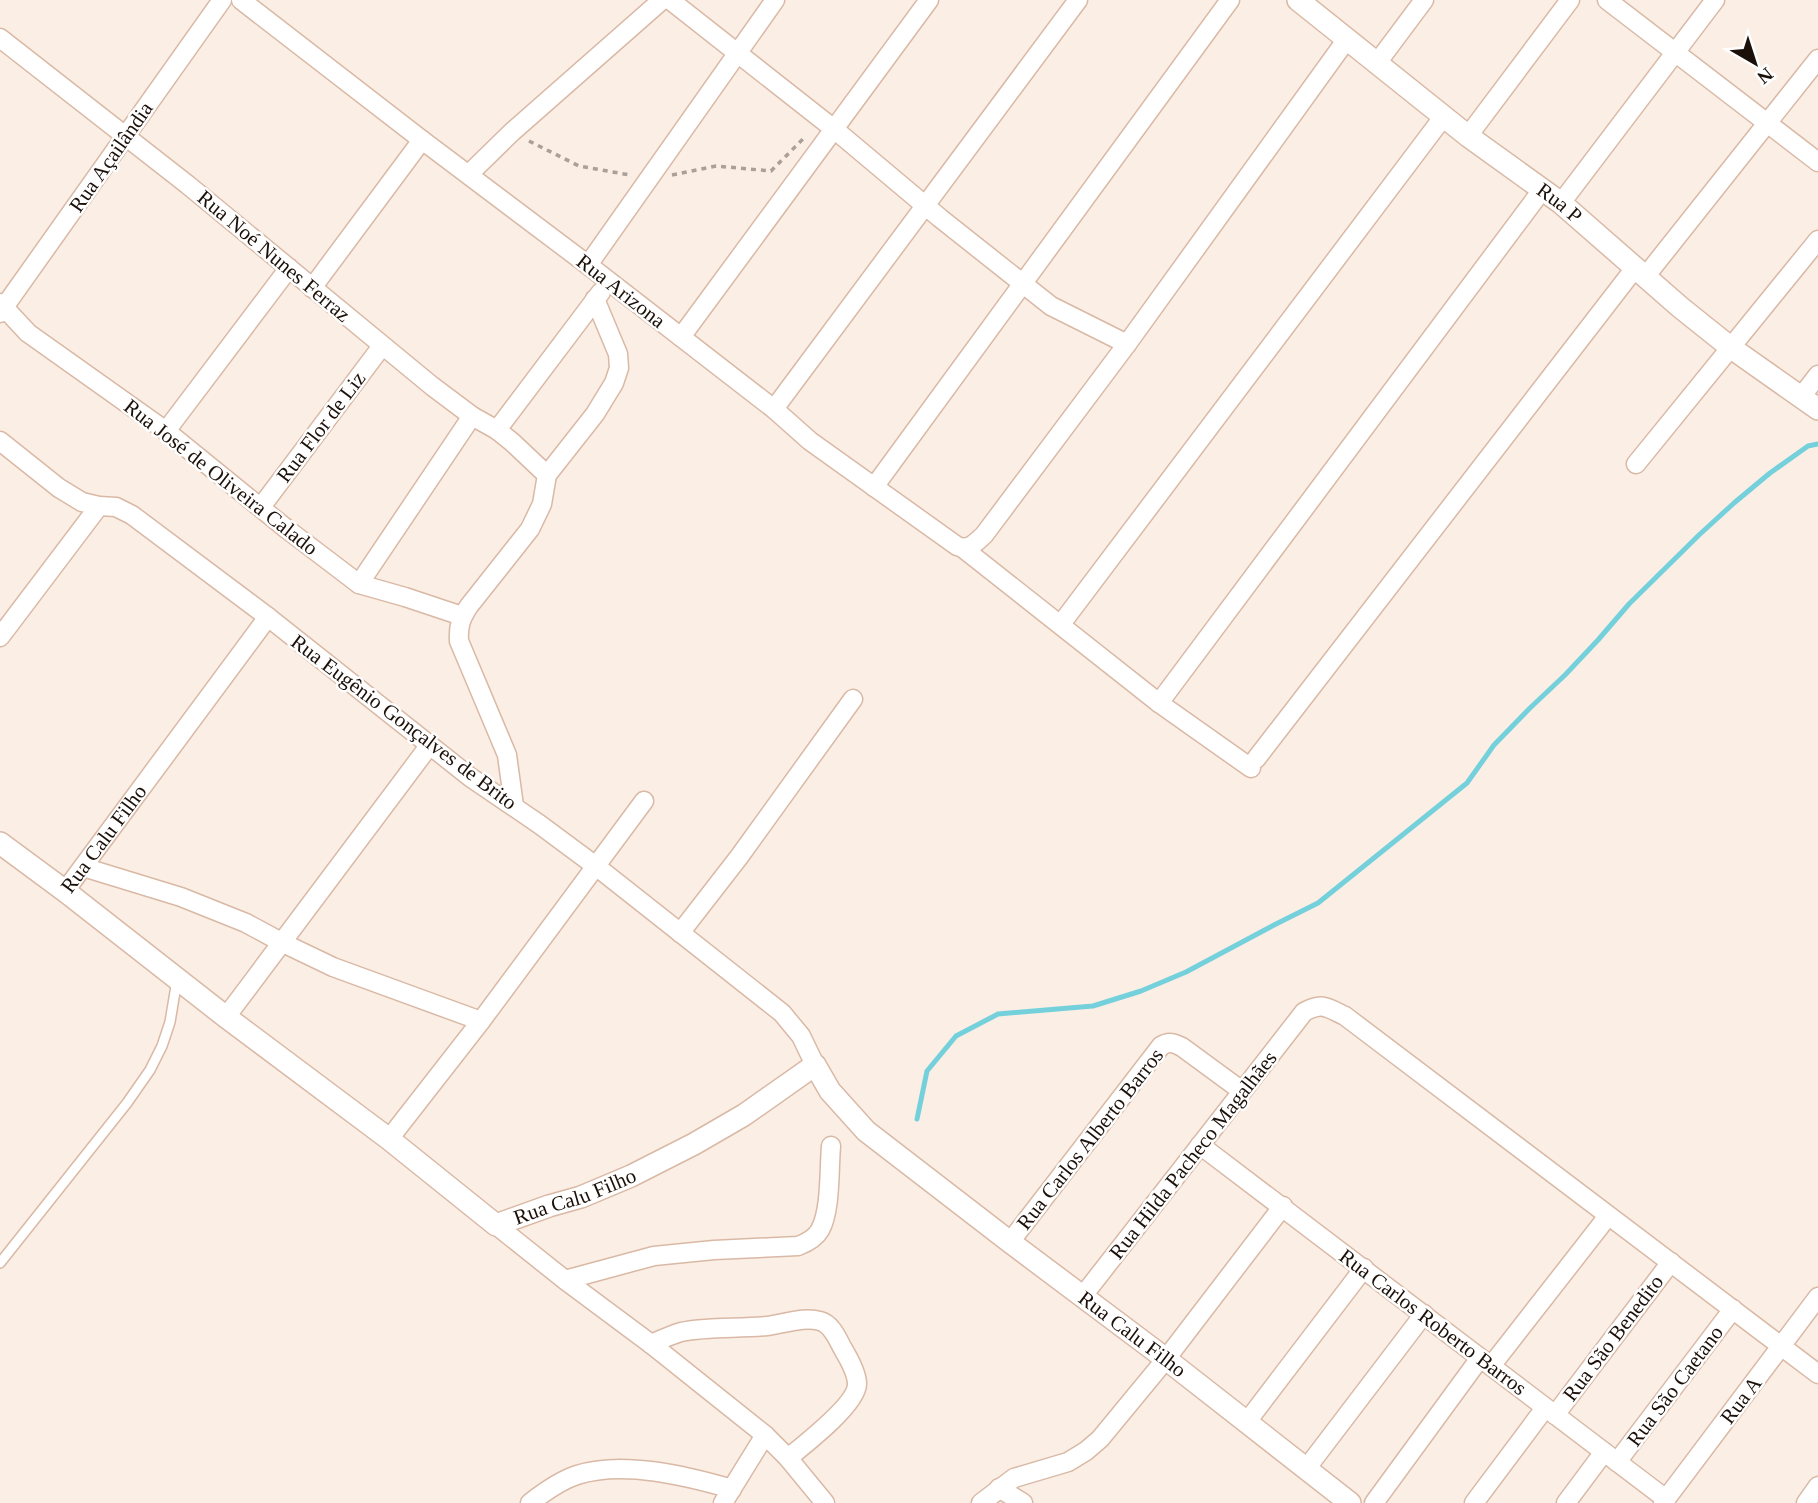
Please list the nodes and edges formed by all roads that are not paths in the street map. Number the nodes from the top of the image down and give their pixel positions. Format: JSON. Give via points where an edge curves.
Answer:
{"nodes":[{"id":1,"x":222,"y":0,"type":"edge"},
{"id":2,"x":241,"y":0,"type":"edge"},
{"id":3,"x":662,"y":0,"type":"edge"},
{"id":4,"x":670,"y":0,"type":"edge"},
{"id":5,"x":775,"y":0,"type":"edge"},
{"id":6,"x":929,"y":0,"type":"edge"},
{"id":7,"x":1079,"y":0,"type":"edge"},
{"id":8,"x":1230,"y":0,"type":"edge"},
{"id":9,"x":1298,"y":0,"type":"edge"},
{"id":10,"x":1424,"y":0,"type":"edge"},
{"id":11,"x":1570,"y":0,"type":"edge"},
{"id":12,"x":1606,"y":0,"type":"edge"},
{"id":13,"x":1715,"y":0,"type":"edge"},
{"id":14,"x":0,"y":38,"type":"edge"},
{"id":15,"x":1347,"y":39,"type":"junction"},
{"id":16,"x":1676,"y":52,"type":"junction"},
{"id":17,"x":737,"y":53,"type":"junction"},
{"id":18,"x":1818,"y":59,"type":"edge"},
{"id":19,"x":1377,"y":63,"type":"junction"},
{"id":20,"x":1444,"y":116,"type":"junction"},
{"id":21,"x":1769,"y":123,"type":"junction"},
{"id":22,"x":834,"y":129,"type":"junction"},
{"id":23,"x":126,"y":136,"type":"junction"},
{"id":24,"x":1468,"y":136,"type":"junction"},
{"id":25,"x":422,"y":140,"type":"junction"},
{"id":26,"x":1818,"y":162,"type":"edge"},
{"id":27,"x":469,"y":174,"type":"junction"},
{"id":28,"x":1542,"y":190,"type":"junction"},
{"id":29,"x":1561,"y":204,"type":"junction"},
{"id":30,"x":926,"y":205,"type":"junction"},
{"id":31,"x":1818,"y":240,"type":"edge"},
{"id":32,"x":588,"y":265,"type":"junction"},
{"id":33,"x":289,"y":268,"type":"junction"},
{"id":34,"x":1640,"y":273,"type":"junction"},
{"id":35,"x":609,"y":281,"type":"junction"},
{"id":36,"x":1022,"y":283,"type":"junction"},
{"id":37,"x":312,"y":288,"type":"junction"},
{"id":38,"x":595,"y":299,"type":"junction"},
{"id":39,"x":1,"y":308,"type":"edge"},
{"id":40,"x":681,"y":337,"type":"junction"},
{"id":41,"x":1127,"y":344,"type":"junction"},
{"id":42,"x":382,"y":346,"type":"junction"},
{"id":43,"x":1730,"y":346,"type":"junction"},
{"id":44,"x":1818,"y":375,"type":"edge"},
{"id":45,"x":1810,"y":403,"type":"edge"},
{"id":46,"x":774,"y":409,"type":"junction"},
{"id":47,"x":472,"y":416,"type":"junction"},
{"id":48,"x":497,"y":430,"type":"junction"},
{"id":49,"x":166,"y":431,"type":"junction"},
{"id":50,"x":0,"y":441,"type":"edge"},
{"id":51,"x":1636,"y":464,"type":"dead end"},
{"id":52,"x":547,"y":475,"type":"junction"},
{"id":53,"x":874,"y":487,"type":"junction"},
{"id":54,"x":99,"y":506,"type":"junction"},
{"id":55,"x":261,"y":507,"type":"junction"},
{"id":56,"x":964,"y":549,"type":"junction"},
{"id":57,"x":359,"y":584,"type":"junction"},
{"id":58,"x":268,"y":617,"type":"junction"},
{"id":59,"x":460,"y":622,"type":"junction"},
{"id":60,"x":1061,"y":624,"type":"junction"},
{"id":61,"x":0,"y":637,"type":"edge"},
{"id":62,"x":853,"y":699,"type":"dead end"},
{"id":63,"x":1159,"y":703,"type":"junction"},
{"id":64,"x":429,"y":746,"type":"junction"},
{"id":65,"x":644,"y":801,"type":"dead end"},
{"id":66,"x":514,"y":806,"type":"junction"},
{"id":67,"x":0,"y":843,"type":"edge"},
{"id":68,"x":83,"y":867,"type":"junction"},
{"id":69,"x":597,"y":867,"type":"junction"},
{"id":70,"x":65,"y":891,"type":"junction"},
{"id":71,"x":680,"y":933,"type":"junction"},
{"id":72,"x":283,"y":943,"type":"junction"},
{"id":73,"x":177,"y":978,"type":"junction"},
{"id":74,"x":226,"y":1017,"type":"junction"},
{"id":75,"x":481,"y":1021,"type":"junction"},
{"id":76,"x":815,"y":1065,"type":"junction"},
{"id":77,"x":1242,"y":1091,"type":"junction"},
{"id":78,"x":389,"y":1139,"type":"junction"},
{"id":79,"x":1200,"y":1145,"type":"junction"},
{"id":80,"x":831,"y":1146,"type":"dead end"},
{"id":81,"x":1283,"y":1206,"type":"junction"},
{"id":82,"x":1608,"y":1216,"type":"junction"},
{"id":83,"x":496,"y":1225,"type":"junction"},
{"id":84,"x":1010,"y":1242,"type":"junction"},
{"id":85,"x":1671,"y":1262,"type":"junction"},
{"id":86,"x":0,"y":1263,"type":"edge"},
{"id":87,"x":1364,"y":1268,"type":"junction"},
{"id":88,"x":565,"y":1280,"type":"junction"},
{"id":89,"x":1082,"y":1297,"type":"junction"},
{"id":90,"x":1818,"y":1297,"type":"edge"},
{"id":91,"x":1733,"y":1309,"type":"junction"},
{"id":92,"x":1424,"y":1314,"type":"junction"},
{"id":93,"x":651,"y":1344,"type":"junction"},
{"id":94,"x":1781,"y":1346,"type":"junction"},
{"id":95,"x":1166,"y":1359,"type":"junction"},
{"id":96,"x":1486,"y":1362,"type":"junction"},
{"id":97,"x":1818,"y":1374,"type":"edge"},
{"id":98,"x":1550,"y":1411,"type":"junction"},
{"id":99,"x":1246,"y":1423,"type":"junction"},
{"id":100,"x":765,"y":1435,"type":"junction"},
{"id":101,"x":1610,"y":1457,"type":"junction"},
{"id":102,"x":788,"y":1458,"type":"junction"},
{"id":103,"x":1306,"y":1469,"type":"junction"},
{"id":104,"x":1818,"y":1486,"type":"edge"},
{"id":105,"x":999,"y":1488,"type":"junction"},
{"id":106,"x":726,"y":1499,"type":"edge"},
{"id":107,"x":1664,"y":1501,"type":"edge"},
{"id":108,"x":530,"y":1503,"type":"edge"},
{"id":109,"x":825,"y":1503,"type":"edge"},
{"id":110,"x":981,"y":1503,"type":"edge"},
{"id":111,"x":1023,"y":1503,"type":"edge"},
{"id":112,"x":1350,"y":1503,"type":"edge"},
{"id":113,"x":1374,"y":1503,"type":"edge"},
{"id":114,"x":1474,"y":1503,"type":"edge"},
{"id":115,"x":1566,"y":1503,"type":"edge"},
{"id":116,"x":1805,"y":1503,"type":"edge"}],
"edges":[{"from":1,"to":23,"type":"street","name":"Rua Açailândia"},
{"from":2,"to":25,"type":"street","name":"Rua Arizona"},
{"from":3,"to":27,"type":"street"},
{"from":4,"to":17,"type":"street"},
{"from":5,"to":17,"type":"street"},
{"from":6,"to":22,"type":"street"},
{"from":7,"to":30,"type":"street"},
{"from":8,"to":36,"type":"street"},
{"from":9,"to":15,"type":"street","name":"Rua P"},
{"from":10,"to":19,"type":"street"},
{"from":11,"to":24,"type":"street"},
{"from":12,"to":16,"type":"street"},
{"from":13,"to":16,"type":"street"},
{"from":14,"to":23,"type":"street","name":"Rua Noé Nunes Ferraz"},
{"from":15,"to":19,"type":"street","name":"Rua P"},
{"from":15,"to":41,"type":"street"},
{"from":16,"to":21,"type":"street"},
{"from":16,"to":29,"type":"street"},
{"from":17,"to":22,"type":"street"},
{"from":17,"to":32,"type":"street"},
{"from":18,"to":21,"type":"street"},
{"from":19,"to":20,"type":"street","name":"Rua P"},
{"from":20,"to":24,"type":"street","name":"Rua P"},
{"from":20,"to":60,"type":"street"},
{"from":21,"to":26,"type":"street"},
{"from":21,"to":34,"type":"street"},
{"from":22,"to":30,"type":"street"},
{"from":22,"to":40,"type":"street"},
{"from":23,"to":33,"type":"street","name":"Rua Noé Nunes Ferraz"},
{"from":23,"to":39,"type":"street","name":"Rua Açailândia"},
{"from":24,"to":28,"type":"street","name":"Rua P"},
{"from":25,"to":27,"type":"street","name":"Rua Arizona"},
{"from":25,"to":37,"type":"street"},
{"from":27,"to":32,"type":"street","name":"Rua Arizona"},
{"from":28,"to":29,"type":"street","name":"Rua P"},
{"from":28,"to":63,"type":"street"},
{"from":29,"to":34,"type":"street","name":"Rua P"},
{"from":30,"to":36,"type":"street"},
{"from":30,"to":46,"type":"street"},
{"from":31,"to":43,"type":"street"},
{"from":32,"to":35,"type":"street","name":"Rua Arizona"},
{"from":33,"to":37,"type":"street","name":"Rua Noé Nunes Ferraz"},
{"from":33,"to":49,"type":"street"},
{"from":34,"to":43,"type":"street","name":"Rua P"},
{"from":34,"to":63,"type":"street","name":"Rua Arizona","via":[[1254,764]]},
{"from":35,"to":38,"type":"street"},
{"from":35,"to":40,"type":"street","name":"Rua Arizona"},
{"from":36,"to":41,"type":"street","via":[[1051,306]]},
{"from":36,"to":53,"type":"street"},
{"from":37,"to":42,"type":"street","name":"Rua Noé Nunes Ferraz"},
{"from":38,"to":48,"type":"street"},
{"from":38,"to":52,"type":"street","via":[[618,354],[619,368],[595,414]]},
{"from":39,"to":49,"type":"street","name":"Rua José de Oliveira Calado","via":[[28,333]]},
{"from":40,"to":46,"type":"street","name":"Rua Arizona"},
{"from":41,"to":56,"type":"street","via":[[984,535]]},
{"from":42,"to":47,"type":"street","name":"Rua Noé Nunes Ferraz"},
{"from":42,"to":55,"type":"street","name":"Rua Flor de Liz"},
{"from":43,"to":45,"type":"street","name":"Rua P"},
{"from":43,"to":51,"type":"street"},
{"from":44,"to":45,"type":"street"},
{"from":46,"to":53,"type":"street","name":"Rua Arizona"},
{"from":47,"to":48,"type":"street","name":"Rua Noé Nunes Ferraz"},
{"from":47,"to":57,"type":"street"},
{"from":48,"to":52,"type":"street","name":"Rua Noé Nunes Ferraz"},
{"from":49,"to":55,"type":"street","name":"Rua José de Oliveira Calado"},
{"from":50,"to":54,"type":"street","name":"Rua Eugênio Gonçalves de Brito","via":[[59,488]]},
{"from":52,"to":59,"type":"street","via":[[542,504],[530,529]]},
{"from":53,"to":56,"type":"street","name":"Rua Arizona"},
{"from":54,"to":58,"type":"street","name":"Rua Eugênio Gonçalves de Brito","via":[[116,507],[132,515]]},
{"from":54,"to":61,"type":"street"},
{"from":55,"to":57,"type":"street","name":"Rua José de Oliveira Calado"},
{"from":56,"to":60,"type":"street","name":"Rua Arizona"},
{"from":57,"to":59,"type":"street","name":"Rua José de Oliveira Calado","via":[[405,597]]},
{"from":58,"to":64,"type":"street","name":"Rua Eugênio Gonçalves de Brito"},
{"from":58,"to":68,"type":"street","name":"Rua Calu Filho"},
{"from":59,"to":66,"type":"street","via":[[459,641],[507,755]]},
{"from":60,"to":63,"type":"street","name":"Rua Arizona"},
{"from":62,"to":71,"type":"street"},
{"from":64,"to":66,"type":"street","name":"Rua Eugênio Gonçalves de Brito"},
{"from":64,"to":72,"type":"street"},
{"from":65,"to":69,"type":"street"},
{"from":66,"to":69,"type":"street","name":"Rua Eugênio Gonçalves de Brito"},
{"from":67,"to":70,"type":"street"},
{"from":68,"to":70,"type":"street","name":"Rua Calu Filho"},
{"from":68,"to":72,"type":"street","via":[[181,897]]},
{"from":69,"to":71,"type":"street","name":"Rua Eugênio Gonçalves de Brito"},
{"from":69,"to":75,"type":"street"},
{"from":70,"to":73,"type":"street","name":"Rua Calu Filho"},
{"from":71,"to":76,"type":"street","name":"Rua Eugênio Gonçalves de Brito","via":[[782,1013],[801,1036]]},
{"from":72,"to":74,"type":"street"},
{"from":72,"to":75,"type":"street","via":[[333,967]]},
{"from":73,"to":74,"type":"street","name":"Rua Calu Filho"},
{"from":73,"to":86,"type":"lane","via":[[170,1023],[150,1070]]},
{"from":74,"to":78,"type":"street","name":"Rua Calu Filho"},
{"from":75,"to":78,"type":"street"},
{"from":76,"to":83,"type":"street","name":"Rua Calu Filho","via":[[744,1115],[641,1171]]},
{"from":76,"to":84,"type":"street","name":"Rua Calu Filho","via":[[830,1091],[866,1131]]},
{"from":77,"to":79,"type":"street","name":"Rua Hilda Pacheco Magalhães"},
{"from":77,"to":82,"type":"street","name":"Rua Hilda Pacheco Magalhães","via":[[1304,1012],[1315,1006],[1327,1007],[1345,1016]]},
{"from":77,"to":84,"type":"street","name":"Rua Carlos Alberto Barros","via":[[1182,1047],[1174,1043],[1161,1046]]},
{"from":78,"to":83,"type":"street","name":"Rua Calu Filho"},
{"from":79,"to":81,"type":"street","name":"Rua Carlos Roberto Barros"},
{"from":79,"to":89,"type":"street","name":"Rua Hilda Pacheco Magalhães"},
{"from":80,"to":88,"type":"street","via":[[823,1222],[810,1241],[798,1246],[654,1256]]},
{"from":81,"to":87,"type":"street","name":"Rua Carlos Roberto Barros"},
{"from":81,"to":95,"type":"street"},
{"from":82,"to":85,"type":"street"},
{"from":82,"to":96,"type":"street"},
{"from":83,"to":88,"type":"street"},
{"from":84,"to":89,"type":"street","name":"Rua Calu Filho"},
{"from":85,"to":91,"type":"street"},
{"from":85,"to":98,"type":"street","name":"Rua São Benedito"},
{"from":87,"to":92,"type":"street","name":"Rua Carlos Roberto Barros"},
{"from":87,"to":99,"type":"street"},
{"from":88,"to":93,"type":"street"},
{"from":89,"to":95,"type":"street","name":"Rua Calu Filho"},
{"from":90,"to":94,"type":"street","name":"Rua A"},
{"from":91,"to":94,"type":"street"},
{"from":91,"to":101,"type":"street","name":"Rua São Caetano"},
{"from":92,"to":96,"type":"street","name":"Rua Carlos Roberto Barros"},
{"from":92,"to":103,"type":"street"},
{"from":93,"to":100,"type":"street"},
{"from":93,"to":102,"type":"street","via":[[679,1333],[709,1329],[807,1320],[829,1325],[858,1387],[834,1418]]},
{"from":94,"to":97,"type":"street"},
{"from":94,"to":107,"type":"street","name":"Rua A"},
{"from":95,"to":99,"type":"street","name":"Rua Calu Filho"},
{"from":95,"to":105,"type":"street","via":[[1087,1451]]},
{"from":96,"to":98,"type":"street","name":"Rua Carlos Roberto Barros"},
{"from":96,"to":113,"type":"street"},
{"from":98,"to":101,"type":"street","name":"Rua Carlos Roberto Barros"},
{"from":98,"to":114,"type":"street","name":"Rua São Benedito"},
{"from":99,"to":103,"type":"street","name":"Rua Calu Filho"},
{"from":100,"to":102,"type":"street"},
{"from":100,"to":106,"type":"street"},
{"from":101,"to":107,"type":"street","name":"Rua Carlos Roberto Barros"},
{"from":101,"to":115,"type":"street","name":"Rua São Caetano"},
{"from":102,"to":109,"type":"street"},
{"from":103,"to":112,"type":"street","name":"Rua Calu Filho"},
{"from":104,"to":116,"type":"street"},
{"from":105,"to":110,"type":"street"},
{"from":105,"to":111,"type":"street"},
{"from":106,"to":108,"type":"street","via":[[692,1477],[608,1469],[575,1475]]}]}
